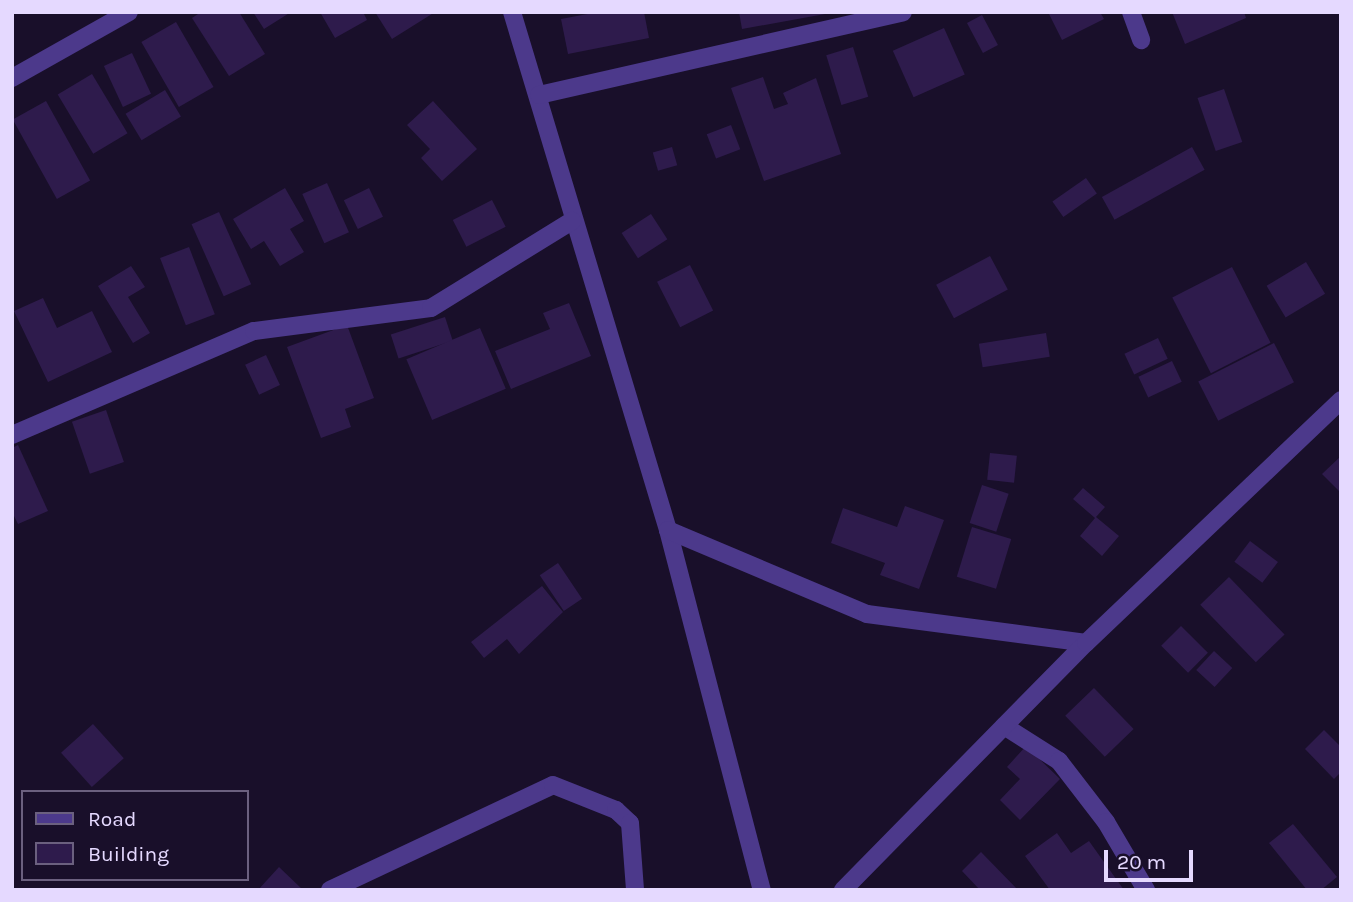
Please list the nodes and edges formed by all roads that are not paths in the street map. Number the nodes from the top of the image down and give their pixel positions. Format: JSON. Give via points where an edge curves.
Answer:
{"nodes":[{"id":1,"x":128,"y":12,"type":"edge"},
{"id":2,"x":512,"y":12,"type":"edge"},
{"id":3,"x":1131,"y":12,"type":"edge"},
{"id":4,"x":900,"y":13,"type":"edge"},
{"id":5,"x":1141,"y":40,"type":"dead end"},
{"id":6,"x":12,"y":78,"type":"edge"},
{"id":7,"x":539,"y":94,"type":"junction"},
{"id":8,"x":572,"y":221,"type":"junction"},
{"id":9,"x":1341,"y":400,"type":"edge"},
{"id":10,"x":12,"y":435,"type":"edge"},
{"id":11,"x":668,"y":530,"type":"junction"},
{"id":12,"x":1086,"y":643,"type":"junction"},
{"id":13,"x":1004,"y":726,"type":"junction"},
{"id":14,"x":330,"y":890,"type":"edge"},
{"id":15,"x":635,"y":890,"type":"edge"},
{"id":16,"x":762,"y":890,"type":"edge"},
{"id":17,"x":843,"y":890,"type":"edge"},
{"id":18,"x":1146,"y":890,"type":"edge"}],
"edges":[{"from":1,"to":6,"type":"street"},
{"from":2,"to":7,"type":"street"},
{"from":3,"to":5,"type":"street"},
{"from":4,"to":7,"type":"street"},
{"from":7,"to":8,"type":"street"},
{"from":8,"to":10,"type":"street","via":[[431,308],[254,331]]},
{"from":8,"to":11,"type":"street"},
{"from":9,"to":12,"type":"street"},
{"from":11,"to":12,"type":"street","via":[[867,614]]},
{"from":11,"to":16,"type":"street"},
{"from":12,"to":13,"type":"street"},
{"from":13,"to":17,"type":"street"},
{"from":13,"to":18,"type":"street","via":[[1059,761],[1106,821]]},
{"from":14,"to":15,"type":"street","via":[[554,785],[616,810],[630,823]]}]}
